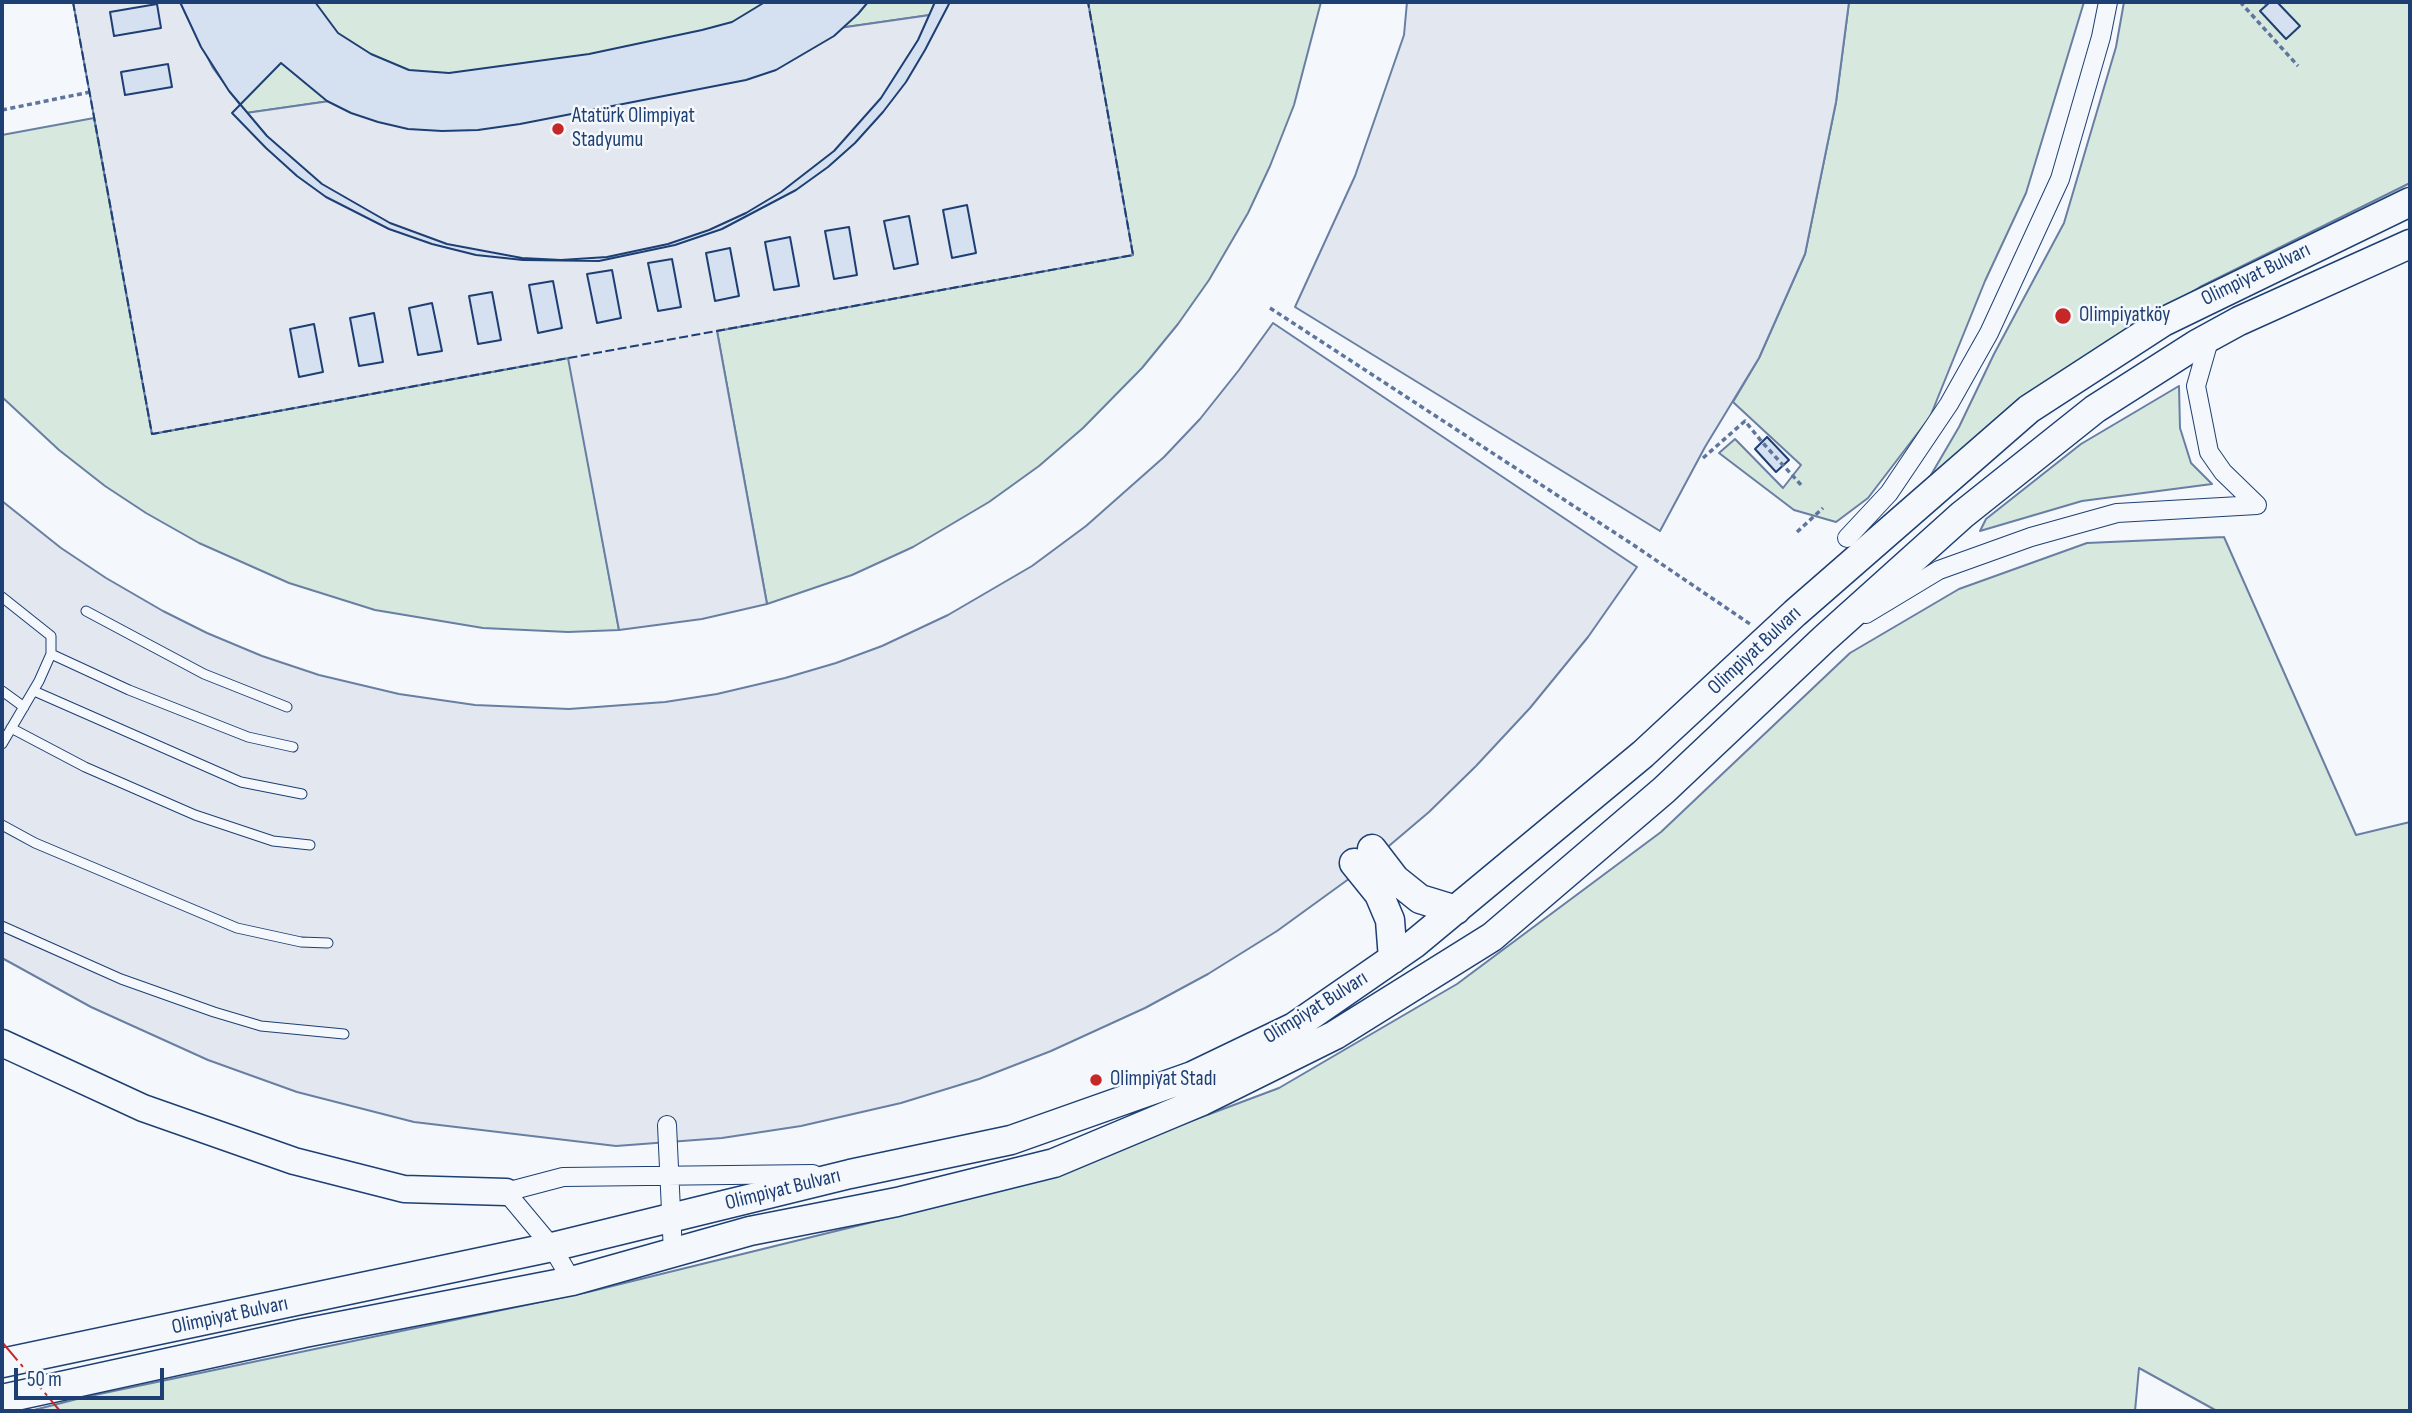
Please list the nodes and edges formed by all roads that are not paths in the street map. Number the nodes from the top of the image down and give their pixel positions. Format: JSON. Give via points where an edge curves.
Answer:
{"nodes":[{"id":1,"x":2108,"y":2,"type":"edge"},
{"id":2,"x":2410,"y":202,"type":"edge"},
{"id":3,"x":2410,"y":244,"type":"edge"},
{"id":4,"x":2210,"y":337,"type":"junction"},
{"id":5,"x":1847,"y":538,"type":"dead end"},
{"id":6,"x":2,"y":597,"type":"edge"},
{"id":7,"x":86,"y":611,"type":"dead end"},
{"id":8,"x":1824,"y":639,"type":"junction"},
{"id":9,"x":51,"y":653,"type":"junction"},
{"id":10,"x":2,"y":691,"type":"edge"},
{"id":11,"x":34,"y":691,"type":"junction"},
{"id":12,"x":24,"y":707,"type":"junction"},
{"id":13,"x":287,"y":707,"type":"dead end"},
{"id":14,"x":11,"y":728,"type":"junction"},
{"id":15,"x":2,"y":744,"type":"edge"},
{"id":16,"x":293,"y":747,"type":"dead end"},
{"id":17,"x":302,"y":794,"type":"dead end"},
{"id":18,"x":2,"y":825,"type":"edge"},
{"id":19,"x":310,"y":845,"type":"dead end"},
{"id":20,"x":1456,"y":910,"type":"junction"},
{"id":21,"x":2,"y":926,"type":"edge"},
{"id":22,"x":328,"y":943,"type":"dead end"},
{"id":23,"x":1393,"y":959,"type":"junction"},
{"id":24,"x":344,"y":1034,"type":"dead end"},
{"id":25,"x":2,"y":1043,"type":"edge"},
{"id":26,"x":667,"y":1125,"type":"dead end"},
{"id":27,"x":850,"y":1174,"type":"junction"},
{"id":28,"x":668,"y":1176,"type":"junction"},
{"id":29,"x":506,"y":1192,"type":"junction"},
{"id":30,"x":670,"y":1218,"type":"junction"},
{"id":31,"x":552,"y":1247,"type":"junction"},
{"id":32,"x":673,"y":1253,"type":"junction"},
{"id":33,"x":572,"y":1281,"type":"junction"},
{"id":34,"x":2,"y":1363,"type":"edge"},
{"id":35,"x":2,"y":1399,"type":"edge"}],
"edges":[{"from":1,"to":5,"type":"street","via":[[2060,179],[1989,333],[1949,404],[1889,493]]},
{"from":2,"to":20,"type":"main road","name":"Olimpiyat Bulvarı","via":[[2162,321],[2029,409],[1643,754]]},
{"from":3,"to":4,"type":"main road","name":"Olimpiyat Bulvarı"},
{"from":4,"to":8,"type":"main road","name":"Olimpiyat Bulvarı","via":[[2095,410],[1962,515]]},
{"from":4,"to":8,"type":"street","via":[[2196,386],[2209,452],[2257,505],[2117,513],[2031,537],[1939,570]]},
{"from":6,"to":9,"type":"lane","via":[[51,636]]},
{"from":7,"to":13,"type":"lane","via":[[204,674]]},
{"from":8,"to":32,"type":"main road","name":"Olimpiyat Bulvarı","via":[[1664,790],[1492,937],[1335,1035],[1202,1101],[1054,1163],[897,1202],[750,1231]]},
{"from":9,"to":11,"type":"lane"},
{"from":9,"to":16,"type":"lane","via":[[248,737]]},
{"from":10,"to":12,"type":"lane"},
{"from":11,"to":12,"type":"lane"},
{"from":11,"to":17,"type":"lane","via":[[241,782]]},
{"from":12,"to":14,"type":"lane"},
{"from":14,"to":15,"type":"lane"},
{"from":14,"to":19,"type":"lane","via":[[85,767],[195,815],[273,841]]},
{"from":18,"to":22,"type":"lane","via":[[237,928]]},
{"from":20,"to":23,"type":"main road","name":"Olimpiyat Bulvarı"},
{"from":20,"to":23,"type":"main road","via":[[1420,899],[1363,856],[1390,920]]},
{"from":21,"to":24,"type":"lane","via":[[121,979],[214,1012],[261,1026]]},
{"from":23,"to":27,"type":"main road","name":"Olimpiyat Bulvarı","via":[[1294,1027],[1192,1076],[1011,1140]]},
{"from":25,"to":29,"type":"street","via":[[144,1108],[294,1161],[404,1189]]},
{"from":26,"to":28,"type":"street"},
{"from":27,"to":28,"type":"street"},
{"from":27,"to":30,"type":"main road","name":"Olimpiyat Bulvarı"},
{"from":28,"to":29,"type":"street","via":[[563,1177]]},
{"from":28,"to":30,"type":"street"},
{"from":29,"to":31,"type":"street"},
{"from":30,"to":31,"type":"main road","name":"Olimpiyat Bulvarı"},
{"from":30,"to":32,"type":"street"},
{"from":31,"to":33,"type":"street"},
{"from":31,"to":34,"type":"main road","name":"Olimpiyat Bulvarı"},
{"from":32,"to":33,"type":"main road","name":"Olimpiyat Bulvarı"},
{"from":33,"to":35,"type":"main road","name":"Olimpiyat Bulvarı"}]}
